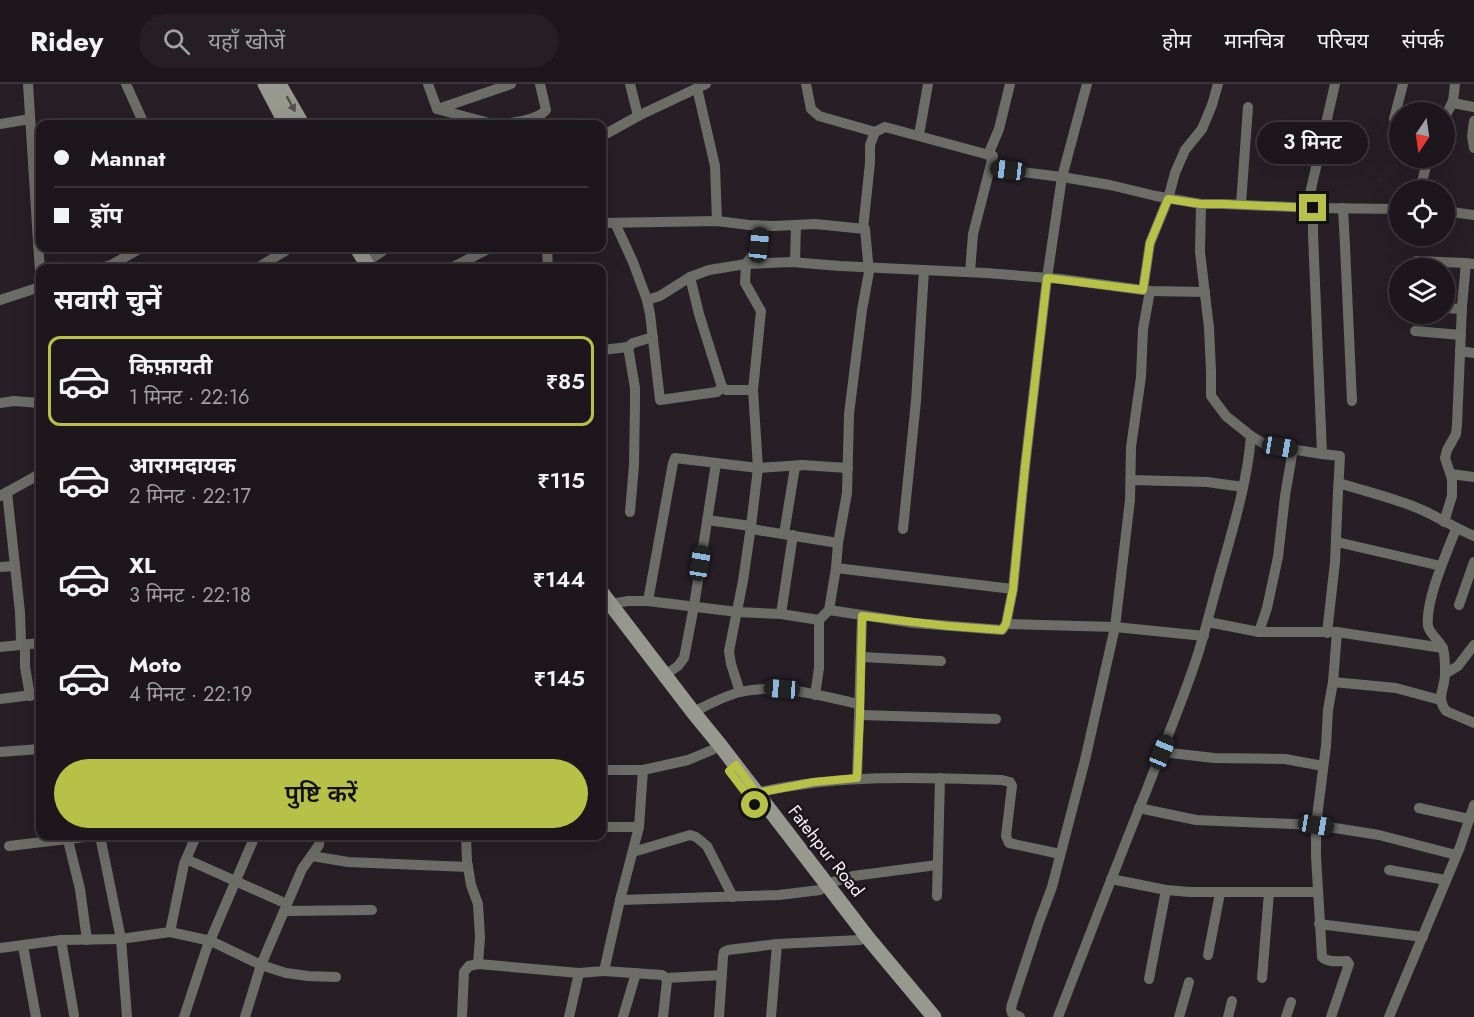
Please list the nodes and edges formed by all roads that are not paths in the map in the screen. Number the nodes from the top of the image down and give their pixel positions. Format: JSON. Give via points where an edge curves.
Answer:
{"nodes":[{"id":1,"x":28,"y":84,"type":"edge"},
{"id":2,"x":126,"y":84,"type":"edge"},
{"id":3,"x":265,"y":84,"type":"edge"},
{"id":4,"x":279,"y":84,"type":"edge"},
{"id":5,"x":428,"y":84,"type":"edge"},
{"id":6,"x":511,"y":84,"type":"edge"},
{"id":7,"x":540,"y":84,"type":"edge"},
{"id":8,"x":630,"y":84,"type":"edge"},
{"id":9,"x":806,"y":84,"type":"edge"},
{"id":10,"x":928,"y":84,"type":"edge"},
{"id":11,"x":1010,"y":84,"type":"edge"},
{"id":12,"x":1087,"y":84,"type":"edge"},
{"id":13,"x":1218,"y":84,"type":"edge"},
{"id":14,"x":1335,"y":84,"type":"edge"},
{"id":15,"x":1403,"y":84,"type":"edge"},
{"id":16,"x":1455,"y":84,"type":"edge"},
{"id":17,"x":701,"y":86,"type":"edge"},
{"id":18,"x":1398,"y":102,"type":"edge"},
{"id":19,"x":1453,"y":102,"type":"edge"},
{"id":20,"x":1455,"y":103,"type":"edge"},
{"id":21,"x":1474,"y":106,"type":"edge"},
{"id":22,"x":1248,"y":107,"type":"dead end"},
{"id":23,"x":437,"y":109,"type":"junction"},
{"id":24,"x":638,"y":116,"type":"junction"},
{"id":25,"x":30,"y":119,"type":"junction"},
{"id":26,"x":142,"y":120,"type":"edge"},
{"id":27,"x":284,"y":120,"type":"edge"},
{"id":28,"x":300,"y":120,"type":"edge"},
{"id":29,"x":478,"y":120,"type":"edge"},
{"id":30,"x":526,"y":120,"type":"edge"},
{"id":31,"x":1474,"y":121,"type":"edge"},
{"id":32,"x":0,"y":124,"type":"edge"},
{"id":33,"x":875,"y":132,"type":"junction"},
{"id":34,"x":606,"y":134,"type":"edge"},
{"id":35,"x":919,"y":135,"type":"junction"},
{"id":36,"x":1474,"y":147,"type":"edge"},
{"id":37,"x":988,"y":155,"type":"junction"},
{"id":38,"x":990,"y":168,"type":"junction"},
{"id":39,"x":1062,"y":177,"type":"junction"},
{"id":40,"x":1168,"y":199,"type":"junction"},
{"id":41,"x":1201,"y":204,"type":"junction"},
{"id":42,"x":1241,"y":204,"type":"junction"},
{"id":43,"x":1313,"y":208,"type":"junction"},
{"id":44,"x":1342,"y":208,"type":"junction"},
{"id":45,"x":1389,"y":209,"type":"edge"},
{"id":46,"x":36,"y":210,"type":"edge"},
{"id":47,"x":1455,"y":212,"type":"edge"},
{"id":48,"x":1474,"y":215,"type":"edge"},
{"id":49,"x":606,"y":221,"type":"edge"},
{"id":50,"x":717,"y":221,"type":"junction"},
{"id":51,"x":606,"y":222,"type":"edge"},
{"id":52,"x":795,"y":225,"type":"junction"},
{"id":53,"x":762,"y":226,"type":"junction"},
{"id":54,"x":862,"y":229,"type":"junction"},
{"id":55,"x":134,"y":252,"type":"edge"},
{"id":56,"x":283,"y":252,"type":"edge"},
{"id":57,"x":482,"y":252,"type":"edge"},
{"id":58,"x":795,"y":262,"type":"junction"},
{"id":59,"x":1455,"y":262,"type":"edge"},
{"id":60,"x":1470,"y":263,"type":"edge"},
{"id":61,"x":113,"y":264,"type":"edge"},
{"id":62,"x":264,"y":264,"type":"edge"},
{"id":63,"x":459,"y":264,"type":"edge"},
{"id":64,"x":746,"y":264,"type":"junction"},
{"id":65,"x":869,"y":266,"type":"junction"},
{"id":66,"x":924,"y":270,"type":"junction"},
{"id":67,"x":970,"y":272,"type":"junction"},
{"id":68,"x":690,"y":277,"type":"junction"},
{"id":69,"x":1047,"y":278,"type":"junction"},
{"id":70,"x":36,"y":288,"type":"edge"},
{"id":71,"x":1146,"y":290,"type":"junction"},
{"id":72,"x":1205,"y":292,"type":"junction"},
{"id":73,"x":0,"y":300,"type":"edge"},
{"id":74,"x":647,"y":300,"type":"junction"},
{"id":75,"x":1455,"y":309,"type":"edge"},
{"id":76,"x":1462,"y":309,"type":"junction"},
{"id":77,"x":1414,"y":331,"type":"dead end"},
{"id":78,"x":1461,"y":335,"type":"junction"},
{"id":79,"x":653,"y":337,"type":"junction"},
{"id":80,"x":628,"y":347,"type":"junction"},
{"id":81,"x":606,"y":350,"type":"edge"},
{"id":82,"x":1460,"y":351,"type":"junction"},
{"id":83,"x":1474,"y":353,"type":"edge"},
{"id":84,"x":722,"y":387,"type":"junction"},
{"id":85,"x":753,"y":390,"type":"junction"},
{"id":86,"x":1352,"y":400,"type":"dead end"},
{"id":87,"x":36,"y":402,"type":"edge"},
{"id":88,"x":0,"y":403,"type":"edge"},
{"id":89,"x":1251,"y":436,"type":"junction"},
{"id":90,"x":1293,"y":449,"type":"junction"},
{"id":91,"x":1322,"y":454,"type":"junction"},
{"id":92,"x":716,"y":463,"type":"junction"},
{"id":93,"x":802,"y":465,"type":"junction"},
{"id":94,"x":758,"y":468,"type":"junction"},
{"id":95,"x":848,"y":468,"type":"junction"},
{"id":96,"x":1451,"y":474,"type":"junction"},
{"id":97,"x":36,"y":476,"type":"edge"},
{"id":98,"x":1474,"y":477,"type":"edge"},
{"id":99,"x":1131,"y":480,"type":"junction"},
{"id":100,"x":1339,"y":483,"type":"junction"},
{"id":101,"x":1243,"y":487,"type":"junction"},
{"id":102,"x":4,"y":494,"type":"edge"},
{"id":103,"x":630,"y":512,"type":"dead end"},
{"id":104,"x":707,"y":520,"type":"junction"},
{"id":105,"x":1444,"y":522,"type":"junction"},
{"id":106,"x":751,"y":528,"type":"junction"},
{"id":107,"x":903,"y":529,"type":"dead end"},
{"id":108,"x":1456,"y":529,"type":"junction"},
{"id":109,"x":788,"y":535,"type":"junction"},
{"id":110,"x":1474,"y":536,"type":"edge"},
{"id":111,"x":1337,"y":542,"type":"junction"},
{"id":112,"x":838,"y":543,"type":"junction"},
{"id":113,"x":1474,"y":562,"type":"edge"},
{"id":114,"x":14,"y":566,"type":"junction"},
{"id":115,"x":1441,"y":566,"type":"junction"},
{"id":116,"x":0,"y":567,"type":"edge"},
{"id":117,"x":836,"y":568,"type":"junction"},
{"id":118,"x":1013,"y":589,"type":"junction"},
{"id":119,"x":648,"y":601,"type":"junction"},
{"id":120,"x":606,"y":602,"type":"edge"},
{"id":121,"x":606,"y":604,"type":"edge"},
{"id":122,"x":606,"y":605,"type":"edge"},
{"id":123,"x":1459,"y":605,"type":"dead end"},
{"id":124,"x":694,"y":606,"type":"junction"},
{"id":125,"x":829,"y":610,"type":"junction"},
{"id":126,"x":736,"y":612,"type":"junction"},
{"id":127,"x":780,"y":614,"type":"junction"},
{"id":128,"x":862,"y":616,"type":"junction"},
{"id":129,"x":819,"y":620,"type":"junction"},
{"id":130,"x":1208,"y":622,"type":"junction"},
{"id":131,"x":1006,"y":624,"type":"junction"},
{"id":132,"x":1115,"y":627,"type":"junction"},
{"id":133,"x":1259,"y":632,"type":"junction"},
{"id":134,"x":1332,"y":633,"type":"junction"},
{"id":135,"x":1204,"y":636,"type":"junction"},
{"id":136,"x":36,"y":643,"type":"edge"},
{"id":137,"x":22,"y":644,"type":"junction"},
{"id":138,"x":1474,"y":645,"type":"edge"},
{"id":139,"x":0,"y":647,"type":"edge"},
{"id":140,"x":1443,"y":648,"type":"junction"},
{"id":141,"x":861,"y":657,"type":"junction"},
{"id":142,"x":941,"y":661,"type":"dead end"},
{"id":143,"x":1445,"y":674,"type":"junction"},
{"id":144,"x":664,"y":675,"type":"junction"},
{"id":145,"x":1333,"y":682,"type":"junction"},
{"id":146,"x":740,"y":692,"type":"junction"},
{"id":147,"x":35,"y":695,"type":"edge"},
{"id":148,"x":815,"y":695,"type":"junction"},
{"id":149,"x":0,"y":699,"type":"edge"},
{"id":150,"x":1440,"y":700,"type":"junction"},
{"id":151,"x":860,"y":709,"type":"junction"},
{"id":152,"x":693,"y":712,"type":"junction"},
{"id":153,"x":996,"y":719,"type":"dead end"},
{"id":154,"x":1474,"y":723,"type":"edge"},
{"id":155,"x":36,"y":749,"type":"edge"},
{"id":156,"x":712,"y":750,"type":"junction"},
{"id":157,"x":0,"y":752,"type":"edge"},
{"id":158,"x":1162,"y":752,"type":"junction"},
{"id":159,"x":1323,"y":766,"type":"junction"},
{"id":160,"x":732,"y":768,"type":"junction"},
{"id":161,"x":606,"y":770,"type":"edge"},
{"id":162,"x":643,"y":770,"type":"junction"},
{"id":163,"x":857,"y":778,"type":"junction"},
{"id":164,"x":940,"y":778,"type":"junction"},
{"id":165,"x":756,"y":793,"type":"junction"},
{"id":166,"x":1474,"y":805,"type":"edge"},
{"id":167,"x":1139,"y":808,"type":"junction"},
{"id":168,"x":1419,"y":808,"type":"dead end"},
{"id":169,"x":1469,"y":819,"type":"junction"},
{"id":170,"x":1316,"y":825,"type":"junction"},
{"id":171,"x":606,"y":827,"type":"edge"},
{"id":172,"x":639,"y":827,"type":"junction"},
{"id":173,"x":48,"y":840,"type":"edge"},
{"id":174,"x":68,"y":840,"type":"edge"},
{"id":175,"x":101,"y":840,"type":"edge"},
{"id":176,"x":194,"y":840,"type":"edge"},
{"id":177,"x":253,"y":840,"type":"edge"},
{"id":178,"x":320,"y":840,"type":"edge"},
{"id":179,"x":465,"y":840,"type":"edge"},
{"id":180,"x":9,"y":846,"type":"dead end"},
{"id":181,"x":633,"y":852,"type":"junction"},
{"id":182,"x":1060,"y":854,"type":"junction"},
{"id":183,"x":1456,"y":855,"type":"junction"},
{"id":184,"x":312,"y":856,"type":"junction"},
{"id":185,"x":186,"y":859,"type":"junction"},
{"id":186,"x":937,"y":865,"type":"junction"},
{"id":187,"x":468,"y":867,"type":"junction"},
{"id":188,"x":1389,"y":870,"type":"dead end"},
{"id":189,"x":1111,"y":879,"type":"junction"},
{"id":190,"x":1446,"y":880,"type":"junction"},
{"id":191,"x":236,"y":881,"type":"junction"},
{"id":192,"x":823,"y":887,"type":"junction"},
{"id":193,"x":1166,"y":890,"type":"junction"},
{"id":194,"x":1318,"y":892,"type":"junction"},
{"id":195,"x":1220,"y":893,"type":"junction"},
{"id":196,"x":1269,"y":893,"type":"junction"},
{"id":197,"x":937,"y":896,"type":"dead end"},
{"id":198,"x":733,"y":897,"type":"junction"},
{"id":199,"x":620,"y":900,"type":"junction"},
{"id":200,"x":286,"y":907,"type":"junction"},
{"id":201,"x":372,"y":910,"type":"dead end"},
{"id":202,"x":1319,"y":924,"type":"junction"},
{"id":203,"x":170,"y":932,"type":"junction"},
{"id":204,"x":1423,"y":937,"type":"junction"},
{"id":205,"x":121,"y":939,"type":"junction"},
{"id":206,"x":61,"y":940,"type":"junction"},
{"id":207,"x":87,"y":940,"type":"junction"},
{"id":208,"x":860,"y":940,"type":"junction"},
{"id":209,"x":211,"y":941,"type":"junction"},
{"id":210,"x":777,"y":944,"type":"junction"},
{"id":211,"x":23,"y":946,"type":"junction"},
{"id":212,"x":0,"y":948,"type":"edge"},
{"id":213,"x":1208,"y":955,"type":"dead end"},
{"id":214,"x":478,"y":964,"type":"junction"},
{"id":215,"x":261,"y":965,"type":"junction"},
{"id":216,"x":604,"y":971,"type":"junction"},
{"id":217,"x":579,"y":973,"type":"junction"},
{"id":218,"x":636,"y":973,"type":"junction"},
{"id":219,"x":722,"y":975,"type":"junction"},
{"id":220,"x":336,"y":977,"type":"dead end"},
{"id":221,"x":666,"y":978,"type":"junction"},
{"id":222,"x":1262,"y":978,"type":"dead end"},
{"id":223,"x":1149,"y":979,"type":"dead end"},
{"id":224,"x":1189,"y":982,"type":"dead end"},
{"id":225,"x":1232,"y":1001,"type":"dead end"},
{"id":226,"x":1291,"y":1002,"type":"dead end"},
{"id":227,"x":74,"y":1015,"type":"dead end"},
{"id":228,"x":36,"y":1017,"type":"edge"},
{"id":229,"x":127,"y":1017,"type":"edge"},
{"id":230,"x":184,"y":1017,"type":"edge"},
{"id":231,"x":245,"y":1017,"type":"edge"},
{"id":232,"x":462,"y":1017,"type":"edge"},
{"id":233,"x":569,"y":1017,"type":"edge"},
{"id":234,"x":623,"y":1017,"type":"edge"},
{"id":235,"x":663,"y":1017,"type":"edge"},
{"id":236,"x":719,"y":1017,"type":"edge"},
{"id":237,"x":771,"y":1017,"type":"edge"},
{"id":238,"x":922,"y":1017,"type":"edge"},
{"id":239,"x":934,"y":1017,"type":"edge"},
{"id":240,"x":1020,"y":1017,"type":"edge"},
{"id":241,"x":1058,"y":1017,"type":"edge"},
{"id":242,"x":1179,"y":1017,"type":"edge"},
{"id":243,"x":1228,"y":1017,"type":"edge"},
{"id":244,"x":1286,"y":1017,"type":"edge"},
{"id":245,"x":1331,"y":1017,"type":"edge"},
{"id":246,"x":1389,"y":1017,"type":"edge"}],
"edges":[{"from":1,"to":25,"type":"street"},
{"from":2,"to":26,"type":"street"},
{"from":3,"to":27,"type":"street"},
{"from":4,"to":28,"type":"street","one_way":true},
{"from":5,"to":23,"type":"street"},
{"from":6,"to":23,"type":"street"},
{"from":7,"to":30,"type":"street","via":[[546,110]]},
{"from":8,"to":24,"type":"street"},
{"from":9,"to":33,"type":"street","via":[[811,109],[819,116]]},
{"from":10,"to":35,"type":"street"},
{"from":11,"to":37,"type":"street"},
{"from":12,"to":39,"type":"street"},
{"from":13,"to":40,"type":"street","via":[[1202,129],[1181,158]]},
{"from":14,"to":43,"type":"street","via":[[1310,198]]},
{"from":15,"to":18,"type":"street"},
{"from":16,"to":19,"type":"street"},
{"from":17,"to":24,"type":"street"},
{"from":17,"to":50,"type":"street","via":[[716,166]]},
{"from":20,"to":21,"type":"street"},
{"from":22,"to":42,"type":"street"},
{"from":23,"to":29,"type":"street"},
{"from":24,"to":34,"type":"street"},
{"from":25,"to":32,"type":"street"},
{"from":25,"to":46,"type":"street"},
{"from":31,"to":36,"type":"street"},
{"from":33,"to":35,"type":"street","via":[[885,127]]},
{"from":33,"to":54,"type":"street","via":[[870,145]]},
{"from":35,"to":37,"type":"street"},
{"from":37,"to":38,"type":"street","via":[[993,156]]},
{"from":38,"to":39,"type":"street"},
{"from":38,"to":67,"type":"street","via":[[973,234]]},
{"from":39,"to":40,"type":"street"},
{"from":39,"to":69,"type":"street"},
{"from":40,"to":41,"type":"street"},
{"from":40,"to":71,"type":"street","via":[[1150,243]]},
{"from":41,"to":42,"type":"street"},
{"from":41,"to":72,"type":"street","via":[[1200,252]]},
{"from":42,"to":43,"type":"street"},
{"from":43,"to":44,"type":"street"},
{"from":43,"to":91,"type":"street"},
{"from":44,"to":45,"type":"street"},
{"from":44,"to":86,"type":"street"},
{"from":47,"to":48,"type":"street"},
{"from":49,"to":50,"type":"street"},
{"from":50,"to":53,"type":"street"},
{"from":51,"to":74,"type":"street","via":[[633,262]]},
{"from":52,"to":53,"type":"street"},
{"from":52,"to":54,"type":"street"},
{"from":52,"to":58,"type":"street"},
{"from":53,"to":64,"type":"street","via":[[759,245]]},
{"from":54,"to":65,"type":"street"},
{"from":55,"to":61,"type":"street"},
{"from":56,"to":62,"type":"street"},
{"from":57,"to":63,"type":"street"},
{"from":58,"to":64,"type":"street"},
{"from":58,"to":65,"type":"street"},
{"from":59,"to":60,"type":"street"},
{"from":60,"to":76,"type":"street"},
{"from":64,"to":68,"type":"street"},
{"from":64,"to":85,"type":"street","via":[[745,283],[761,310]]},
{"from":65,"to":66,"type":"street"},
{"from":65,"to":95,"type":"street","via":[[849,414]]},
{"from":66,"to":67,"type":"street"},
{"from":66,"to":107,"type":"street"},
{"from":67,"to":69,"type":"street"},
{"from":68,"to":74,"type":"street"},
{"from":68,"to":84,"type":"street"},
{"from":69,"to":71,"type":"street"},
{"from":69,"to":118,"type":"street"},
{"from":70,"to":73,"type":"street"},
{"from":71,"to":72,"type":"street"},
{"from":71,"to":99,"type":"street"},
{"from":72,"to":89,"type":"street","via":[[1211,396],[1226,416]]},
{"from":74,"to":79,"type":"street"},
{"from":75,"to":76,"type":"street"},
{"from":76,"to":78,"type":"street"},
{"from":77,"to":78,"type":"street"},
{"from":78,"to":82,"type":"street"},
{"from":79,"to":80,"type":"street"},
{"from":79,"to":84,"type":"street","via":[[660,400],[717,392]]},
{"from":80,"to":81,"type":"street"},
{"from":80,"to":103,"type":"street","via":[[635,388]]},
{"from":82,"to":83,"type":"street"},
{"from":82,"to":96,"type":"street","via":[[1456,434],[1445,458]]},
{"from":84,"to":85,"type":"street"},
{"from":85,"to":94,"type":"street"},
{"from":87,"to":88,"type":"street"},
{"from":89,"to":90,"type":"street","via":[[1266,445]]},
{"from":89,"to":101,"type":"street"},
{"from":90,"to":91,"type":"street"},
{"from":90,"to":133,"type":"street","via":[[1278,557]]},
{"from":91,"to":100,"type":"street","via":[[1340,456]]},
{"from":92,"to":94,"type":"street"},
{"from":92,"to":104,"type":"street"},
{"from":92,"to":119,"type":"street","via":[[675,458]]},
{"from":93,"to":94,"type":"street"},
{"from":93,"to":95,"type":"street"},
{"from":93,"to":109,"type":"street","via":[[795,467]]},
{"from":94,"to":106,"type":"street"},
{"from":95,"to":112,"type":"street"},
{"from":96,"to":98,"type":"street"},
{"from":96,"to":105,"type":"street","via":[[1452,496]]},
{"from":97,"to":102,"type":"street"},
{"from":99,"to":101,"type":"street"},
{"from":99,"to":132,"type":"street"},
{"from":100,"to":105,"type":"street","via":[[1415,507]]},
{"from":100,"to":111,"type":"street"},
{"from":101,"to":130,"type":"street"},
{"from":102,"to":114,"type":"street"},
{"from":104,"to":106,"type":"street"},
{"from":104,"to":124,"type":"street"},
{"from":105,"to":108,"type":"street"},
{"from":106,"to":109,"type":"street"},
{"from":106,"to":126,"type":"street"},
{"from":108,"to":110,"type":"street"},
{"from":108,"to":115,"type":"street"},
{"from":109,"to":112,"type":"street"},
{"from":109,"to":127,"type":"street"},
{"from":111,"to":115,"type":"street"},
{"from":111,"to":134,"type":"street"},
{"from":112,"to":117,"type":"street"},
{"from":113,"to":123,"type":"street"},
{"from":114,"to":116,"type":"street"},
{"from":114,"to":137,"type":"street"},
{"from":115,"to":140,"type":"street","via":[[1428,623]]},
{"from":117,"to":118,"type":"street"},
{"from":117,"to":125,"type":"street"},
{"from":118,"to":131,"type":"street"},
{"from":119,"to":120,"type":"street"},
{"from":119,"to":124,"type":"street"},
{"from":121,"to":144,"type":"street","name":"Fatehpur Road"},
{"from":122,"to":156,"type":"street"},
{"from":124,"to":126,"type":"street"},
{"from":124,"to":144,"type":"street","via":[[682,662]]},
{"from":125,"to":128,"type":"street"},
{"from":125,"to":129,"type":"street"},
{"from":126,"to":127,"type":"street"},
{"from":126,"to":146,"type":"street","via":[[729,651]]},
{"from":127,"to":129,"type":"street"},
{"from":128,"to":131,"type":"street","via":[[1002,630]]},
{"from":128,"to":141,"type":"street"},
{"from":129,"to":148,"type":"street"},
{"from":130,"to":133,"type":"street"},
{"from":130,"to":135,"type":"street"},
{"from":131,"to":132,"type":"street"},
{"from":132,"to":135,"type":"street"},
{"from":132,"to":182,"type":"street"},
{"from":133,"to":134,"type":"street"},
{"from":134,"to":140,"type":"street"},
{"from":134,"to":145,"type":"street"},
{"from":135,"to":158,"type":"street"},
{"from":136,"to":137,"type":"street"},
{"from":137,"to":139,"type":"street"},
{"from":137,"to":147,"type":"street"},
{"from":138,"to":143,"type":"street","via":[[1465,659]]},
{"from":140,"to":143,"type":"street"},
{"from":141,"to":142,"type":"street"},
{"from":141,"to":151,"type":"street"},
{"from":143,"to":150,"type":"street"},
{"from":144,"to":152,"type":"street","name":"Fatehpur Road"},
{"from":145,"to":150,"type":"street","via":[[1396,688]]},
{"from":145,"to":159,"type":"street"},
{"from":146,"to":148,"type":"street","via":[[768,688]]},
{"from":146,"to":152,"type":"street"},
{"from":147,"to":149,"type":"street"},
{"from":148,"to":151,"type":"street"},
{"from":150,"to":154,"type":"street","via":[[1446,711]]},
{"from":151,"to":153,"type":"street"},
{"from":151,"to":163,"type":"street"},
{"from":152,"to":160,"type":"street","name":"Fatehpur Road"},
{"from":155,"to":157,"type":"street"},
{"from":156,"to":160,"type":"street"},
{"from":156,"to":162,"type":"street"},
{"from":158,"to":159,"type":"street","via":[[1214,758],[1285,759]]},
{"from":158,"to":167,"type":"street"},
{"from":159,"to":170,"type":"street"},
{"from":160,"to":165,"type":"street","name":"Fatehpur Road"},
{"from":160,"to":192,"type":"street"},
{"from":161,"to":162,"type":"street"},
{"from":162,"to":172,"type":"street"},
{"from":163,"to":164,"type":"street"},
{"from":163,"to":165,"type":"street"},
{"from":164,"to":182,"type":"street","via":[[1010,782],[1006,836],[1009,843]]},
{"from":164,"to":186,"type":"street"},
{"from":165,"to":192,"type":"street","name":"Fatehpur Road"},
{"from":166,"to":169,"type":"street"},
{"from":167,"to":170,"type":"street","via":[[1196,820]]},
{"from":167,"to":189,"type":"street"},
{"from":168,"to":169,"type":"street"},
{"from":169,"to":183,"type":"street"},
{"from":170,"to":183,"type":"street","via":[[1379,835]]},
{"from":170,"to":194,"type":"street"},
{"from":171,"to":172,"type":"street"},
{"from":172,"to":181,"type":"street"},
{"from":173,"to":180,"type":"street"},
{"from":174,"to":207,"type":"street"},
{"from":175,"to":205,"type":"street"},
{"from":176,"to":185,"type":"street"},
{"from":177,"to":191,"type":"street"},
{"from":178,"to":184,"type":"street"},
{"from":179,"to":187,"type":"street"},
{"from":181,"to":198,"type":"street","via":[[690,835],[696,837],[707,846]]},
{"from":181,"to":199,"type":"street"},
{"from":182,"to":240,"type":"street","via":[[1012,1004],[1012,1013]]},
{"from":183,"to":190,"type":"street"},
{"from":184,"to":187,"type":"street","via":[[348,862]]},
{"from":184,"to":200,"type":"street","via":[[302,869]]},
{"from":185,"to":191,"type":"street"},
{"from":185,"to":203,"type":"street"},
{"from":186,"to":192,"type":"street","via":[[853,876]]},
{"from":186,"to":197,"type":"street"},
{"from":187,"to":214,"type":"street","via":[[478,904]]},
{"from":188,"to":190,"type":"street"},
{"from":189,"to":193,"type":"street"},
{"from":189,"to":241,"type":"street"},
{"from":190,"to":204,"type":"street"},
{"from":191,"to":200,"type":"street"},
{"from":191,"to":209,"type":"street"},
{"from":192,"to":198,"type":"street"},
{"from":192,"to":208,"type":"street"},
{"from":192,"to":239,"type":"street","name":"Fatehpur Road"},
{"from":193,"to":195,"type":"street"},
{"from":193,"to":223,"type":"street"},
{"from":194,"to":196,"type":"street"},
{"from":194,"to":202,"type":"street"},
{"from":195,"to":196,"type":"street"},
{"from":195,"to":213,"type":"street"},
{"from":196,"to":222,"type":"street"},
{"from":198,"to":199,"type":"street"},
{"from":199,"to":216,"type":"street"},
{"from":200,"to":201,"type":"street"},
{"from":200,"to":215,"type":"street"},
{"from":202,"to":204,"type":"street"},
{"from":202,"to":245,"type":"street","via":[[1322,957],[1348,962]]},
{"from":203,"to":205,"type":"street"},
{"from":203,"to":209,"type":"street"},
{"from":204,"to":246,"type":"street"},
{"from":205,"to":207,"type":"street"},
{"from":205,"to":229,"type":"street"},
{"from":206,"to":207,"type":"street"},
{"from":206,"to":211,"type":"street"},
{"from":206,"to":227,"type":"street"},
{"from":208,"to":210,"type":"street"},
{"from":208,"to":238,"type":"street"},
{"from":209,"to":215,"type":"street"},
{"from":209,"to":230,"type":"street"},
{"from":210,"to":219,"type":"street","via":[[724,952]]},
{"from":210,"to":237,"type":"street"},
{"from":211,"to":212,"type":"street"},
{"from":211,"to":228,"type":"street"},
{"from":214,"to":217,"type":"street"},
{"from":214,"to":232,"type":"street","via":[[469,966],[465,972]]},
{"from":215,"to":220,"type":"street","via":[[297,975]]},
{"from":215,"to":231,"type":"street"},
{"from":216,"to":217,"type":"street"},
{"from":216,"to":218,"type":"street"},
{"from":217,"to":233,"type":"street"},
{"from":218,"to":221,"type":"street"},
{"from":218,"to":234,"type":"street"},
{"from":219,"to":221,"type":"street"},
{"from":219,"to":236,"type":"street"},
{"from":221,"to":235,"type":"street"},
{"from":224,"to":242,"type":"street"},
{"from":225,"to":243,"type":"street"},
{"from":226,"to":244,"type":"street"}]}
